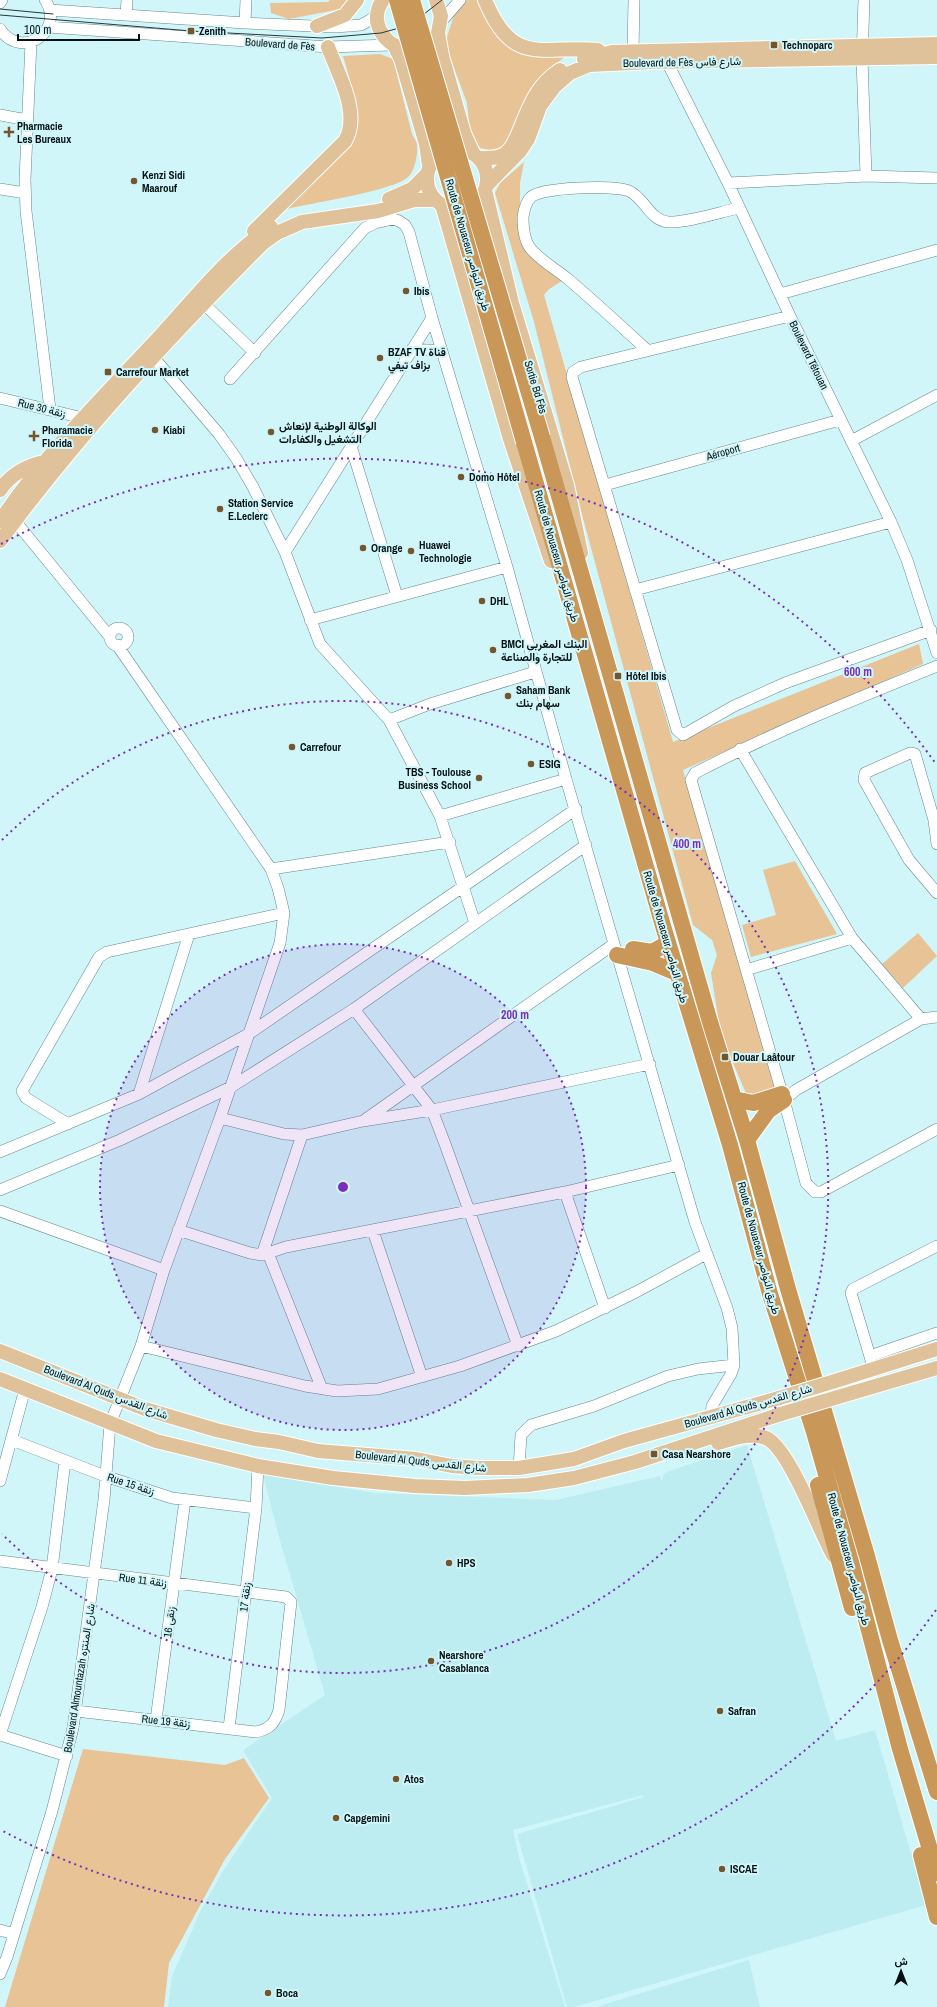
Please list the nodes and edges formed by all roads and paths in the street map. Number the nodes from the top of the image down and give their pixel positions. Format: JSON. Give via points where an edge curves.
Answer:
{"nodes":[{"id":1,"x":2,"y":0,"type":"edge"},
{"id":2,"x":127,"y":0,"type":"edge"},
{"id":3,"x":246,"y":0,"type":"edge"},
{"id":4,"x":357,"y":0,"type":"edge"},
{"id":5,"x":397,"y":0,"type":"edge"},
{"id":6,"x":412,"y":0,"type":"edge"},
{"id":7,"x":436,"y":0,"type":"edge"},
{"id":8,"x":460,"y":0,"type":"edge"},
{"id":9,"x":486,"y":0,"type":"edge"},
{"id":10,"x":634,"y":0,"type":"edge"},
{"id":11,"x":864,"y":0,"type":"edge"},
{"id":12,"x":0,"y":3,"type":"edge"},
{"id":13,"x":380,"y":4,"type":"edge"},
{"id":14,"x":48,"y":5,"type":"edge"},
{"id":15,"x":126,"y":15,"type":"junction"},
{"id":16,"x":245,"y":23,"type":"junction"},
{"id":17,"x":317,"y":26,"type":"junction"},
{"id":18,"x":48,"y":27,"type":"junction"},
{"id":19,"x":440,"y":27,"type":"junction"},
{"id":20,"x":0,"y":29,"type":"edge"},
{"id":21,"x":31,"y":42,"type":"junction"},
{"id":22,"x":937,"y":44,"type":"edge"},
{"id":23,"x":393,"y":46,"type":"junction"},
{"id":24,"x":328,"y":47,"type":"junction"},
{"id":25,"x":612,"y":52,"type":"junction"},
{"id":26,"x":633,"y":52,"type":"junction"},
{"id":27,"x":862,"y":52,"type":"junction"},
{"id":28,"x":937,"y":57,"type":"edge"},
{"id":29,"x":667,"y":62,"type":"junction"},
{"id":30,"x":0,"y":115,"type":"edge"},
{"id":31,"x":27,"y":120,"type":"junction"},
{"id":32,"x":476,"y":156,"type":"junction"},
{"id":33,"x":428,"y":170,"type":"junction"},
{"id":34,"x":866,"y":176,"type":"junction"},
{"id":35,"x":937,"y":178,"type":"edge"},
{"id":36,"x":728,"y":183,"type":"junction"},
{"id":37,"x":486,"y":188,"type":"junction"},
{"id":38,"x":0,"y":189,"type":"edge"},
{"id":39,"x":25,"y":193,"type":"junction"},
{"id":40,"x":439,"y":203,"type":"junction"},
{"id":41,"x":740,"y":208,"type":"junction"},
{"id":42,"x":241,"y":250,"type":"junction"},
{"id":43,"x":937,"y":250,"type":"edge"},
{"id":44,"x":780,"y":294,"type":"junction"},
{"id":45,"x":204,"y":304,"type":"junction"},
{"id":46,"x":790,"y":316,"type":"junction"},
{"id":47,"x":432,"y":318,"type":"junction"},
{"id":48,"x":412,"y":349,"type":"junction"},
{"id":49,"x":647,"y":350,"type":"junction"},
{"id":50,"x":442,"y":351,"type":"junction"},
{"id":51,"x":255,"y":352,"type":"junction"},
{"id":52,"x":154,"y":358,"type":"junction"},
{"id":53,"x":230,"y":379,"type":"dead end"},
{"id":54,"x":937,"y":395,"type":"edge"},
{"id":55,"x":0,"y":398,"type":"edge"},
{"id":56,"x":50,"y":409,"type":"junction"},
{"id":57,"x":84,"y":418,"type":"junction"},
{"id":58,"x":840,"y":420,"type":"junction"},
{"id":59,"x":851,"y":441,"type":"junction"},
{"id":60,"x":351,"y":446,"type":"junction"},
{"id":61,"x":44,"y":462,"type":"junction"},
{"id":62,"x":5,"y":476,"type":"edge"},
{"id":63,"x":605,"y":485,"type":"junction"},
{"id":64,"x":0,"y":490,"type":"edge"},
{"id":65,"x":6,"y":514,"type":"edge"},
{"id":66,"x":891,"y":522,"type":"junction"},
{"id":67,"x":0,"y":541,"type":"edge"},
{"id":68,"x":285,"y":552,"type":"junction"},
{"id":69,"x":507,"y":567,"type":"junction"},
{"id":70,"x":585,"y":584,"type":"junction"},
{"id":71,"x":635,"y":590,"type":"junction"},
{"id":72,"x":568,"y":593,"type":"junction"},
{"id":73,"x":397,"y":596,"type":"junction"},
{"id":74,"x":310,"y":620,"type":"junction"},
{"id":75,"x":931,"y":630,"type":"junction"},
{"id":76,"x":937,"y":653,"type":"edge"},
{"id":77,"x":937,"y":666,"type":"edge"},
{"id":78,"x":536,"y":672,"type":"junction"},
{"id":79,"x":389,"y":720,"type":"junction"},
{"id":80,"x":740,"y":749,"type":"junction"},
{"id":81,"x":566,"y":779,"type":"junction"},
{"id":82,"x":576,"y":809,"type":"junction"},
{"id":83,"x":440,"y":816,"type":"junction"},
{"id":84,"x":450,"y":842,"type":"junction"},
{"id":85,"x":937,"y":844,"type":"edge"},
{"id":86,"x":586,"y":845,"type":"junction"},
{"id":87,"x":271,"y":869,"type":"junction"},
{"id":88,"x":464,"y":887,"type":"junction"},
{"id":89,"x":937,"y":893,"type":"edge"},
{"id":90,"x":284,"y":913,"type":"junction"},
{"id":91,"x":475,"y":923,"type":"junction"},
{"id":92,"x":189,"y":934,"type":"junction"},
{"id":93,"x":852,"y":938,"type":"junction"},
{"id":94,"x":668,"y":943,"type":"junction"},
{"id":95,"x":612,"y":950,"type":"junction"},
{"id":96,"x":746,"y":970,"type":"junction"},
{"id":97,"x":677,"y":973,"type":"junction"},
{"id":98,"x":354,"y":1009,"type":"junction"},
{"id":99,"x":937,"y":1017,"type":"edge"},
{"id":100,"x":921,"y":1019,"type":"junction"},
{"id":101,"x":250,"y":1033,"type":"junction"},
{"id":102,"x":650,"y":1064,"type":"junction"},
{"id":103,"x":230,"y":1087,"type":"junction"},
{"id":104,"x":413,"y":1087,"type":"junction"},
{"id":105,"x":139,"y":1094,"type":"junction"},
{"id":106,"x":788,"y":1094,"type":"junction"},
{"id":107,"x":734,"y":1099,"type":"junction"},
{"id":108,"x":432,"y":1110,"type":"junction"},
{"id":109,"x":220,"y":1118,"type":"junction"},
{"id":110,"x":363,"y":1121,"type":"junction"},
{"id":111,"x":68,"y":1124,"type":"junction"},
{"id":112,"x":937,"y":1129,"type":"edge"},
{"id":113,"x":302,"y":1135,"type":"junction"},
{"id":114,"x":747,"y":1140,"type":"junction"},
{"id":115,"x":0,"y":1152,"type":"edge"},
{"id":116,"x":679,"y":1165,"type":"junction"},
{"id":117,"x":0,"y":1190,"type":"edge"},
{"id":118,"x":565,"y":1192,"type":"junction"},
{"id":119,"x":468,"y":1211,"type":"junction"},
{"id":120,"x":0,"y":1212,"type":"edge"},
{"id":121,"x":178,"y":1230,"type":"junction"},
{"id":122,"x":373,"y":1231,"type":"junction"},
{"id":123,"x":937,"y":1246,"type":"edge"},
{"id":124,"x":265,"y":1254,"type":"junction"},
{"id":125,"x":706,"y":1254,"type":"junction"},
{"id":126,"x":164,"y":1270,"type":"junction"},
{"id":127,"x":605,"y":1308,"type":"junction"},
{"id":128,"x":937,"y":1333,"type":"edge"},
{"id":129,"x":141,"y":1346,"type":"junction"},
{"id":130,"x":518,"y":1346,"type":"junction"},
{"id":131,"x":937,"y":1349,"type":"edge"},
{"id":132,"x":0,"y":1351,"type":"edge"},
{"id":133,"x":870,"y":1356,"type":"junction"},
{"id":134,"x":734,"y":1365,"type":"junction"},
{"id":135,"x":937,"y":1368,"type":"edge"},
{"id":136,"x":874,"y":1370,"type":"junction"},
{"id":137,"x":422,"y":1377,"type":"junction"},
{"id":138,"x":0,"y":1378,"type":"edge"},
{"id":139,"x":25,"y":1389,"type":"junction"},
{"id":140,"x":322,"y":1389,"type":"junction"},
{"id":141,"x":121,"y":1399,"type":"junction"},
{"id":142,"x":711,"y":1416,"type":"junction"},
{"id":143,"x":110,"y":1424,"type":"junction"},
{"id":144,"x":814,"y":1432,"type":"junction"},
{"id":145,"x":12,"y":1440,"type":"junction"},
{"id":146,"x":696,"y":1442,"type":"junction"},
{"id":147,"x":65,"y":1461,"type":"junction"},
{"id":148,"x":258,"y":1466,"type":"junction"},
{"id":149,"x":519,"y":1468,"type":"junction"},
{"id":150,"x":105,"y":1476,"type":"junction"},
{"id":151,"x":0,"y":1481,"type":"edge"},
{"id":152,"x":184,"y":1500,"type":"junction"},
{"id":153,"x":256,"y":1508,"type":"junction"},
{"id":154,"x":0,"y":1561,"type":"edge"},
{"id":155,"x":838,"y":1563,"type":"junction"},
{"id":156,"x":52,"y":1569,"type":"junction"},
{"id":157,"x":95,"y":1574,"type":"junction"},
{"id":158,"x":174,"y":1584,"type":"junction"},
{"id":159,"x":246,"y":1593,"type":"junction"},
{"id":160,"x":76,"y":1711,"type":"junction"},
{"id":161,"x":156,"y":1720,"type":"junction"},
{"id":162,"x":229,"y":1728,"type":"junction"},
{"id":163,"x":256,"y":1732,"type":"joint"},
{"id":164,"x":0,"y":1735,"type":"edge"},
{"id":165,"x":67,"y":1756,"type":"junction"},
{"id":166,"x":937,"y":1792,"type":"edge"},
{"id":167,"x":937,"y":1873,"type":"edge"},
{"id":168,"x":937,"y":1917,"type":"edge"},
{"id":169,"x":0,"y":1930,"type":"edge"},
{"id":170,"x":14,"y":1934,"type":"junction"},
{"id":171,"x":0,"y":1974,"type":"edge"}],
"edges":[{"from":1,"to":12,"type":"street"},
{"from":2,"to":15,"type":"street"},
{"from":3,"to":16,"type":"street"},
{"from":4,"to":17,"type":"main road","via":[[345,15]]},
{"from":5,"to":72,"type":"highway","name":"Route de Nouaceur طريق النواصر","bridge":true},
{"from":6,"to":70,"type":"highway","name":"Route de Nouaceur طريق النواصر","bridge":true},
{"from":7,"to":19,"type":"main road","via":[[440,10]]},
{"from":8,"to":19,"type":"street"},
{"from":9,"to":25,"type":"main road","via":[[506,36],[524,48]]},
{"from":10,"to":26,"type":"street"},
{"from":11,"to":27,"type":"street"},
{"from":13,"to":17,"type":"street","name":"Boulevard de Fès","via":[[361,25]]},
{"from":13,"to":23,"type":"main road","via":[[380,31]]},
{"from":14,"to":15,"type":"street","name":"Boulevard de Fès"},
{"from":14,"to":18,"type":"street","via":[[51,18]]},
{"from":15,"to":16,"type":"street","name":"Boulevard de Fès"},
{"from":16,"to":17,"type":"street","name":"Boulevard de Fès"},
{"from":18,"to":21,"type":"street","via":[[41,36]]},
{"from":18,"to":24,"type":"street","name":"Boulevard de Fès"},
{"from":19,"to":23,"type":"main road","via":[[427,45],[403,49]]},
{"from":19,"to":32,"type":"main road","via":[[442,56],[452,92],[464,133]]},
{"from":20,"to":21,"type":"street","via":[[12,40],[21,43]]},
{"from":21,"to":31,"type":"street"},
{"from":22,"to":27,"type":"main road","name":"Boulevard de Fès شارع فاس"},
{"from":23,"to":24,"type":"street","name":"Boulevard de Fès"},
{"from":23,"to":33,"type":"main road","via":[[401,59],[426,144]]},
{"from":24,"to":42,"type":"main road","via":[[347,100],[351,120],[350,132],[345,141],[250,235]]},
{"from":25,"to":26,"type":"main road","name":"Boulevard de Fès شارع فاس"},
{"from":25,"to":32,"type":"main road","name":"Boulevard de Fès شارع فاس","via":[[577,61],[554,74],[535,93],[510,150],[501,156]]},
{"from":26,"to":27,"type":"main road","name":"Boulevard de Fès شارع فاس"},
{"from":27,"to":28,"type":"main road","name":"Boulevard de Fès شارع فاس"},
{"from":27,"to":29,"type":"main road","name":"Boulevard de Fès شارع فاس"},
{"from":27,"to":34,"type":"street"},
{"from":29,"to":36,"type":"street","name":"Boulevard Tétouan"},
{"from":29,"to":37,"type":"main road","name":"Boulevard de Fès شارع فاس","via":[[594,65],[565,76],[543,101],[528,139],[520,151]]},
{"from":30,"to":31,"type":"street"},
{"from":31,"to":39,"type":"street"},
{"from":32,"to":33,"type":"main road","via":[[466,150],[452,149],[439,154]]},
{"from":32,"to":37,"type":"main road","via":[[485,168]]},
{"from":33,"to":40,"type":"main road","via":[[428,188]]},
{"from":33,"to":42,"type":"main road","via":[[412,189],[388,199],[319,210],[286,219],[258,235]]},
{"from":34,"to":35,"type":"street"},
{"from":34,"to":36,"type":"street"},
{"from":36,"to":41,"type":"street","name":"Boulevard Tétouan"},
{"from":37,"to":40,"type":"main road","via":[[477,201],[467,207],[458,209]]},
{"from":37,"to":70,"type":"main road","name":"Sortie Bd Fès","via":[[512,303],[567,485]]},
{"from":38,"to":39,"type":"street"},
{"from":39,"to":56,"type":"street"},
{"from":40,"to":45,"type":"main road","via":[[414,200],[378,211],[320,218],[288,227],[263,243]]},
{"from":40,"to":72,"type":"main road","via":[[510,439],[555,572]]},
{"from":41,"to":44,"type":"street","name":"Boulevard Tétouan"},
{"from":41,"to":49,"type":"street","via":[[668,222],[654,216],[635,195],[619,189],[549,190],[540,192],[527,202],[523,221],[530,247]]},
{"from":42,"to":57,"type":"main road"},
{"from":43,"to":44,"type":"street"},
{"from":44,"to":46,"type":"street","name":"Boulevard Tétouan"},
{"from":45,"to":51,"type":"street"},
{"from":45,"to":52,"type":"main road"},
{"from":46,"to":49,"type":"street"},
{"from":46,"to":58,"type":"street","name":"Boulevard Tétouan"},
{"from":47,"to":48,"type":"street"},
{"from":47,"to":50,"type":"street"},
{"from":47,"to":51,"type":"street","via":[[409,232],[399,221],[386,220],[364,228]]},
{"from":48,"to":50,"type":"street"},
{"from":48,"to":60,"type":"street"},
{"from":49,"to":63,"type":"street","via":[[581,367],[573,372],[572,377]]},
{"from":50,"to":69,"type":"street"},
{"from":51,"to":53,"type":"street"},
{"from":52,"to":65,"type":"main road"},
{"from":52,"to":68,"type":"street","via":[[219,434],[236,458],[253,486]]},
{"from":54,"to":59,"type":"street"},
{"from":55,"to":56,"type":"street","name":"Rue 30 زنقة"},
{"from":56,"to":57,"type":"street","name":"Rue 30 زنقة"},
{"from":57,"to":61,"type":"main road"},
{"from":58,"to":59,"type":"street","name":"Boulevard Tétouan"},
{"from":58,"to":63,"type":"street","name":"Aéroport"},
{"from":59,"to":66,"type":"street","name":"Boulevard Tétouan"},
{"from":60,"to":68,"type":"street"},
{"from":60,"to":73,"type":"street"},
{"from":61,"to":62,"type":"main road"},
{"from":61,"to":65,"type":"main road"},
{"from":62,"to":64,"type":"main road"},
{"from":63,"to":71,"type":"street"},
{"from":65,"to":67,"type":"main road"},
{"from":65,"to":87,"type":"street","name":"Boulevard Almountazah شارع المنتزه","via":[[114,641]]},
{"from":66,"to":71,"type":"street"},
{"from":66,"to":75,"type":"street","name":"Boulevard Tétouan"},
{"from":68,"to":74,"type":"street"},
{"from":69,"to":73,"type":"street"},
{"from":69,"to":78,"type":"street"},
{"from":70,"to":107,"type":"highway","name":"Route de Nouaceur طريق النواصر"},
{"from":71,"to":75,"type":"street","via":[[678,730],[683,735],[734,706],[785,683]]},
{"from":72,"to":94,"type":"highway","name":"Route de Nouaceur طريق النواصر"},
{"from":73,"to":74,"type":"street"},
{"from":74,"to":79,"type":"street","via":[[320,644]]},
{"from":75,"to":76,"type":"street","name":"Boulevard Tétouan"},
{"from":77,"to":80,"type":"street"},
{"from":78,"to":79,"type":"street","via":[[423,706]]},
{"from":78,"to":81,"type":"street"},
{"from":79,"to":83,"type":"street"},
{"from":80,"to":93,"type":"street"},
{"from":80,"to":96,"type":"street","via":[[695,772],[691,777],[691,783]]},
{"from":81,"to":82,"type":"street"},
{"from":81,"to":83,"type":"street"},
{"from":82,"to":86,"type":"street"},
{"from":82,"to":88,"type":"street"},
{"from":83,"to":84,"type":"street"},
{"from":84,"to":87,"type":"street"},
{"from":84,"to":88,"type":"street"},
{"from":85,"to":89,"type":"street","via":[[934,820],[915,754],[910,753],[865,773],[864,780],[908,860]]},
{"from":86,"to":91,"type":"street"},
{"from":86,"to":95,"type":"street"},
{"from":87,"to":90,"type":"street","name":"Boulevard Almountazah شارع المنتزه"},
{"from":88,"to":91,"type":"street"},
{"from":88,"to":101,"type":"street"},
{"from":90,"to":92,"type":"street"},
{"from":90,"to":101,"type":"street","name":"Boulevard Almountazah شارع المنتزه","via":[[280,943]]},
{"from":91,"to":98,"type":"street"},
{"from":92,"to":105,"type":"street"},
{"from":92,"to":111,"type":"street","via":[[107,952],[96,961],[22,1091],[26,1098]]},
{"from":93,"to":96,"type":"street"},
{"from":93,"to":100,"type":"street"},
{"from":94,"to":95,"type":"highway","via":[[652,952]]},
{"from":94,"to":97,"type":"highway","name":"Route de Nouaceur طريق النواصر"},
{"from":95,"to":97,"type":"highway"},
{"from":95,"to":102,"type":"street"},
{"from":95,"to":104,"type":"street"},
{"from":96,"to":106,"type":"street"},
{"from":97,"to":144,"type":"highway","name":"Route de Nouaceur طريق النواصر","via":[[730,1145],[770,1294]]},
{"from":98,"to":103,"type":"street"},
{"from":98,"to":104,"type":"street"},
{"from":99,"to":100,"type":"street"},
{"from":100,"to":106,"type":"street"},
{"from":101,"to":103,"type":"street","name":"Boulevard Almountazah شارع المنتزه"},
{"from":101,"to":105,"type":"street"},
{"from":102,"to":108,"type":"street"},
{"from":102,"to":116,"type":"street"},
{"from":103,"to":109,"type":"street","name":"Boulevard Almountazah شارع المنتزه"},
{"from":103,"to":117,"type":"street","via":[[120,1140]]},
{"from":104,"to":108,"type":"street"},
{"from":104,"to":110,"type":"street"},
{"from":105,"to":111,"type":"street"},
{"from":106,"to":107,"type":"highway","via":[[753,1103]]},
{"from":106,"to":112,"type":"street","via":[[806,1183],[815,1192],[821,1192]]},
{"from":106,"to":114,"type":"highway","via":[[768,1111]]},
{"from":107,"to":114,"type":"highway","name":"Route de Nouaceur طريق النواصر"},
{"from":108,"to":110,"type":"street"},
{"from":108,"to":119,"type":"street"},
{"from":109,"to":113,"type":"street","via":[[284,1134]]},
{"from":109,"to":121,"type":"street","name":"Boulevard Almountazah شارع المنتزه"},
{"from":110,"to":113,"type":"street"},
{"from":111,"to":115,"type":"street"},
{"from":113,"to":124,"type":"street"},
{"from":114,"to":166,"type":"highway","name":"Route de Nouaceur طريق النواصر","via":[[890,1640]]},
{"from":116,"to":118,"type":"street"},
{"from":116,"to":125,"type":"street"},
{"from":118,"to":119,"type":"street"},
{"from":118,"to":127,"type":"street"},
{"from":119,"to":122,"type":"street"},
{"from":119,"to":130,"type":"street"},
{"from":120,"to":126,"type":"street"},
{"from":121,"to":124,"type":"street","via":[[250,1253]]},
{"from":121,"to":126,"type":"street","name":"Boulevard Almountazah شارع المنتزه"},
{"from":122,"to":124,"type":"street","via":[[286,1247]]},
{"from":122,"to":137,"type":"street"},
{"from":123,"to":133,"type":"street","via":[[853,1288],[851,1293]]},
{"from":124,"to":140,"type":"street"},
{"from":125,"to":127,"type":"street"},
{"from":125,"to":134,"type":"street","via":[[727,1308],[732,1328]]},
{"from":126,"to":129,"type":"street","name":"Boulevard Almountazah شارع المنتزه"},
{"from":127,"to":130,"type":"street"},
{"from":128,"to":133,"type":"street"},
{"from":129,"to":140,"type":"street"},
{"from":129,"to":141,"type":"street","name":"Boulevard Almountazah شارع المنتزه"},
{"from":130,"to":137,"type":"street"},
{"from":131,"to":136,"type":"main road","name":"Boulevard Al Quds شارع القدس"},
{"from":132,"to":141,"type":"main road","name":"Boulevard Al Quds شارع القدس"},
{"from":133,"to":136,"type":"street"},
{"from":134,"to":142,"type":"street","via":[[712,1406]]},
{"from":134,"to":149,"type":"street","via":[[668,1376],[594,1406],[531,1425],[521,1434]]},
{"from":135,"to":146,"type":"main road","name":"Boulevard Al Quds شارع القدس","bridge":true},
{"from":136,"to":142,"type":"main road","name":"Boulevard Al Quds شارع القدس","bridge":true},
{"from":137,"to":140,"type":"street","via":[[378,1389]]},
{"from":138,"to":139,"type":"main road","name":"Boulevard Al Quds شارع القدس"},
{"from":139,"to":143,"type":"main road","name":"Boulevard Al Quds شارع القدس"},
{"from":139,"to":145,"type":"street"},
{"from":141,"to":143,"type":"street","name":"Boulevard Almountazah شارع المنتزه"},
{"from":141,"to":149,"type":"main road","name":"Boulevard Al Quds شارع القدس","via":[[169,1417],[216,1430],[318,1451],[416,1459],[452,1466]]},
{"from":142,"to":149,"type":"main road","name":"Boulevard Al Quds شارع القدس","via":[[624,1441],[574,1459]]},
{"from":143,"to":148,"type":"main road","name":"Boulevard Al Quds شارع القدس","via":[[156,1441]]},
{"from":143,"to":150,"type":"street","name":"Boulevard Almountazah شارع المنتزه"},
{"from":144,"to":155,"type":"highway","via":[[818,1484]]},
{"from":144,"to":167,"type":"highway","name":"Route de Nouaceur طريق النواصر","via":[[898,1742]]},
{"from":145,"to":147,"type":"street","name":"Rue 15 زنقة"},
{"from":145,"to":151,"type":"street"},
{"from":146,"to":148,"type":"main road","name":"Boulevard Al Quds شارع القدس","via":[[574,1478],[528,1485],[465,1488],[415,1486],[333,1478]]},
{"from":146,"to":155,"type":"main road","via":[[717,1443],[752,1435],[774,1442],[785,1458]]},
{"from":147,"to":150,"type":"street","name":"Rue 15 زنقة"},
{"from":147,"to":156,"type":"street"},
{"from":148,"to":153,"type":"street","name":"زنقة 17"},
{"from":150,"to":152,"type":"street","name":"Rue 15 زنقة"},
{"from":150,"to":157,"type":"street","name":"Boulevard Almountazah شارع المنتزه"},
{"from":152,"to":153,"type":"street","name":"Rue 15 زنقة"},
{"from":152,"to":158,"type":"street","name":"زنقى 16"},
{"from":153,"to":159,"type":"street","name":"زنقة 17"},
{"from":154,"to":156,"type":"street","name":"Rue 11 زنقة"},
{"from":155,"to":168,"type":"highway"},
{"from":156,"to":157,"type":"street","name":"Rue 11 زنقة"},
{"from":156,"to":164,"type":"street"},
{"from":157,"to":158,"type":"street","name":"Rue 11 زنقة"},
{"from":157,"to":160,"type":"street","name":"Boulevard Almountazah شارع المنتزه"},
{"from":158,"to":159,"type":"street","name":"Rue 11 زنقة"},
{"from":158,"to":161,"type":"street","name":"زنقى 16"},
{"from":159,"to":162,"type":"street","name":"زنقة 17"},
{"from":159,"to":163,"type":"street","name":"Rue 11 زنقة","via":[[286,1597],[292,1605],[279,1710],[272,1726]]},
{"from":160,"to":161,"type":"street","name":"Rue 19 زنقة"},
{"from":160,"to":165,"type":"street","name":"Boulevard Almountazah شارع المنتزه"},
{"from":161,"to":162,"type":"street","name":"Rue 19 زنقة"},
{"from":162,"to":163,"type":"street","name":"Rue 19 زنقة"},
{"from":164,"to":165,"type":"street"},
{"from":165,"to":170,"type":"street","name":"Boulevard Almountazah شارع المنتزه"},
{"from":169,"to":170,"type":"street"},
{"from":170,"to":171,"type":"street","name":"Boulevard Almountazah شارع المنتزه"}]}
